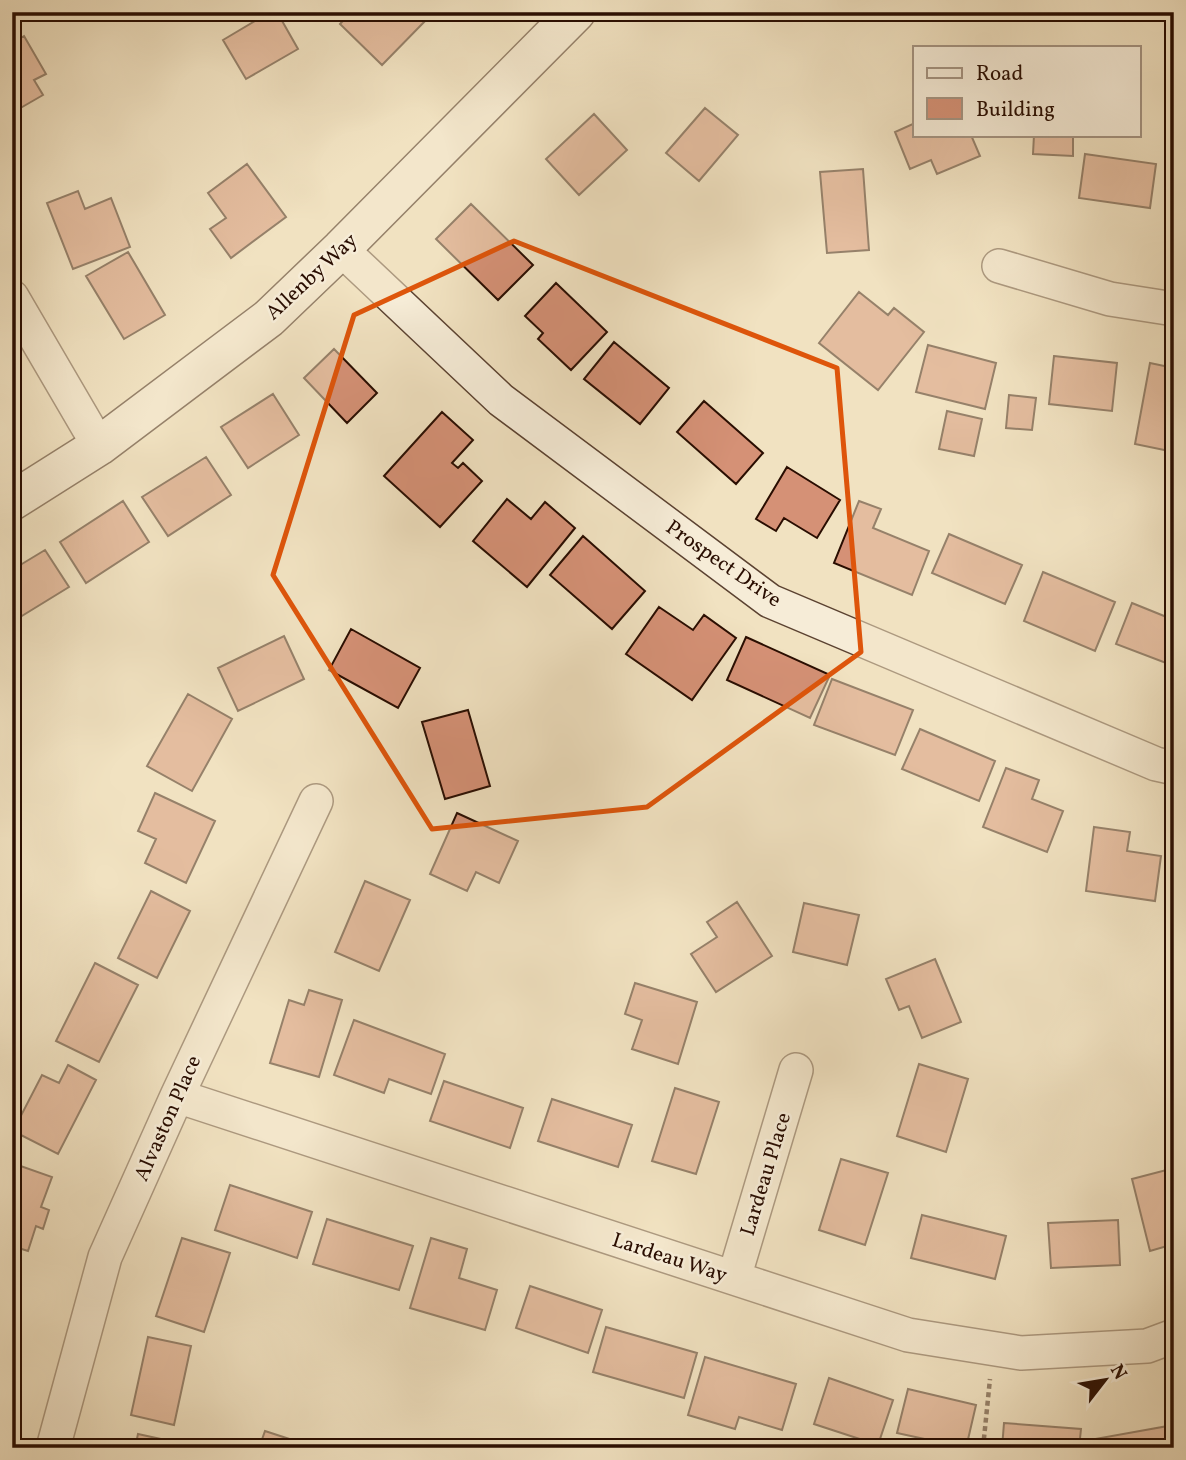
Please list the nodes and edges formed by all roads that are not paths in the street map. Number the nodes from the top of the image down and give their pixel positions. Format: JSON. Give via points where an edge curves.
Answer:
{"nodes":[{"id":1,"x":576,"y":12,"type":"edge"},
{"id":2,"x":341,"y":249,"type":"junction"},
{"id":3,"x":999,"y":266,"type":"dead end"},
{"id":4,"x":12,"y":297,"type":"edge"},
{"id":5,"x":1174,"y":309,"type":"edge"},
{"id":6,"x":99,"y":446,"type":"junction"},
{"id":7,"x":12,"y":502,"type":"edge"},
{"id":8,"x":1174,"y":768,"type":"edge"},
{"id":9,"x":316,"y":802,"type":"dead end"},
{"id":10,"x":796,"y":1070,"type":"dead end"},
{"id":11,"x":177,"y":1096,"type":"junction"},
{"id":12,"x":734,"y":1278,"type":"junction"},
{"id":13,"x":1174,"y":1336,"type":"edge"},
{"id":14,"x":52,"y":1448,"type":"edge"}],
"edges":[{"from":1,"to":2,"type":"street","name":"Allenby Way"},
{"from":2,"to":6,"type":"street","name":"Allenby Way","via":[[269,317]]},
{"from":2,"to":8,"type":"street","name":"Prospect Drive","via":[[501,400],[770,601]]},
{"from":3,"to":5,"type":"street","via":[[1110,299]]},
{"from":4,"to":6,"type":"street"},
{"from":6,"to":7,"type":"street","name":"Allenby Way"},
{"from":9,"to":11,"type":"street","name":"Alvaston Place"},
{"from":10,"to":12,"type":"street","name":"Lardeau Place"},
{"from":11,"to":12,"type":"street","name":"Lardeau Way"},
{"from":11,"to":14,"type":"street","name":"Alvaston Place","via":[[105,1257]]},
{"from":12,"to":13,"type":"street","name":"Lardeau Way","via":[[908,1335],[1021,1353],[1147,1346]]}]}
